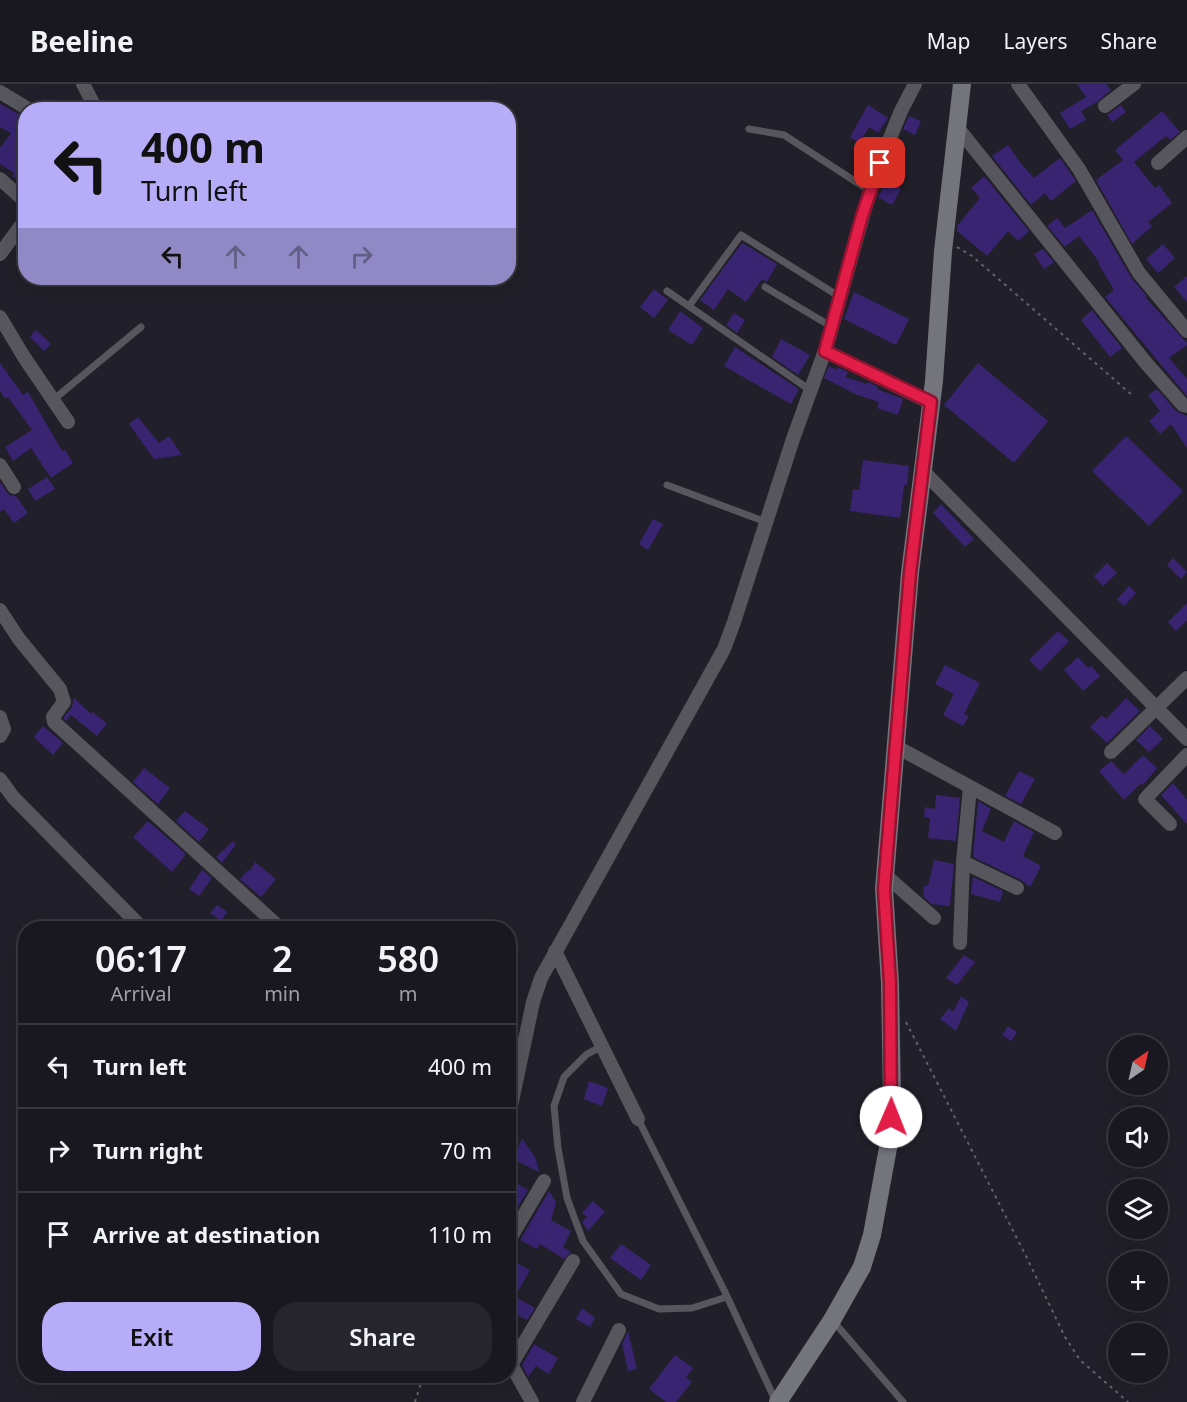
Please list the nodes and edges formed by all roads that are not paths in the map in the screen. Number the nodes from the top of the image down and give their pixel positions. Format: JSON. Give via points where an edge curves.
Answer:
{"nodes":[{"id":1,"x":82,"y":84,"type":"edge"},
{"id":2,"x":915,"y":84,"type":"edge"},
{"id":3,"x":962,"y":84,"type":"edge"},
{"id":4,"x":1018,"y":84,"type":"edge"},
{"id":5,"x":1134,"y":84,"type":"edge"},
{"id":6,"x":0,"y":92,"type":"edge"},
{"id":7,"x":92,"y":102,"type":"edge"},
{"id":8,"x":18,"y":103,"type":"edge"},
{"id":9,"x":1106,"y":106,"type":"dead end"},
{"id":10,"x":957,"y":127,"type":"junction"},
{"id":11,"x":749,"y":129,"type":"dead end"},
{"id":12,"x":1187,"y":137,"type":"edge"},
{"id":13,"x":1158,"y":163,"type":"dead end"},
{"id":14,"x":0,"y":179,"type":"edge"},
{"id":15,"x":870,"y":191,"type":"junction"},
{"id":16,"x":18,"y":195,"type":"edge"},
{"id":17,"x":18,"y":230,"type":"edge"},
{"id":18,"x":0,"y":254,"type":"edge"},
{"id":19,"x":765,"y":287,"type":"dead end"},
{"id":20,"x":666,"y":291,"type":"dead end"},
{"id":21,"x":840,"y":297,"type":"junction"},
{"id":22,"x":689,"y":306,"type":"junction"},
{"id":23,"x":0,"y":317,"type":"edge"},
{"id":24,"x":141,"y":327,"type":"dead end"},
{"id":25,"x":832,"y":327,"type":"junction"},
{"id":26,"x":1187,"y":331,"type":"edge"},
{"id":27,"x":825,"y":351,"type":"junction"},
{"id":28,"x":811,"y":390,"type":"junction"},
{"id":29,"x":53,"y":400,"type":"junction"},
{"id":30,"x":931,"y":402,"type":"junction"},
{"id":31,"x":1187,"y":406,"type":"edge"},
{"id":32,"x":68,"y":422,"type":"dead end"},
{"id":33,"x":0,"y":465,"type":"edge"},
{"id":34,"x":923,"y":471,"type":"junction"},
{"id":35,"x":667,"y":485,"type":"dead end"},
{"id":36,"x":14,"y":487,"type":"dead end"},
{"id":37,"x":766,"y":522,"type":"junction"},
{"id":38,"x":0,"y":610,"type":"edge"},
{"id":39,"x":1187,"y":678,"type":"edge"},
{"id":40,"x":1156,"y":708,"type":"junction"},
{"id":41,"x":0,"y":717,"type":"edge"},
{"id":42,"x":0,"y":736,"type":"edge"},
{"id":43,"x":1187,"y":739,"type":"edge"},
{"id":44,"x":895,"y":746,"type":"junction"},
{"id":45,"x":1111,"y":752,"type":"dead end"},
{"id":46,"x":1187,"y":755,"type":"edge"},
{"id":47,"x":0,"y":779,"type":"edge"},
{"id":48,"x":970,"y":787,"type":"junction"},
{"id":49,"x":1170,"y":824,"type":"dead end"},
{"id":50,"x":1055,"y":833,"type":"dead end"},
{"id":51,"x":963,"y":862,"type":"junction"},
{"id":52,"x":885,"y":874,"type":"junction"},
{"id":53,"x":1017,"y":888,"type":"dead end"},
{"id":54,"x":934,"y":918,"type":"dead end"},
{"id":55,"x":135,"y":921,"type":"edge"},
{"id":56,"x":272,"y":921,"type":"edge"},
{"id":57,"x":960,"y":943,"type":"dead end"},
{"id":58,"x":555,"y":951,"type":"junction"},
{"id":59,"x":603,"y":1046,"type":"junction"},
{"id":60,"x":516,"y":1084,"type":"edge"},
{"id":61,"x":638,"y":1119,"type":"joint"},
{"id":62,"x":544,"y":1181,"type":"dead end"},
{"id":63,"x":516,"y":1228,"type":"edge"},
{"id":64,"x":573,"y":1261,"type":"dead end"},
{"id":65,"x":727,"y":1297,"type":"junction"},
{"id":66,"x":832,"y":1320,"type":"junction"},
{"id":67,"x":619,"y":1330,"type":"dead end"},
{"id":68,"x":516,"y":1352,"type":"edge"},
{"id":69,"x":516,"y":1373,"type":"edge"},
{"id":70,"x":782,"y":1398,"type":"edge"},
{"id":71,"x":532,"y":1402,"type":"edge"},
{"id":72,"x":583,"y":1402,"type":"edge"},
{"id":73,"x":903,"y":1402,"type":"edge"}],
"edges":[{"from":1,"to":7,"type":"street"},
{"from":2,"to":15,"type":"street"},
{"from":3,"to":10,"type":"street"},
{"from":4,"to":26,"type":"street","via":[[1079,169],[1139,273]]},
{"from":5,"to":9,"type":"street"},
{"from":6,"to":8,"type":"street"},
{"from":10,"to":30,"type":"street"},
{"from":10,"to":31,"type":"street","via":[[1146,363]]},
{"from":11,"to":15,"type":"lane","via":[[784,135]]},
{"from":12,"to":13,"type":"street"},
{"from":14,"to":16,"type":"street"},
{"from":15,"to":21,"type":"street"},
{"from":17,"to":18,"type":"street"},
{"from":19,"to":25,"type":"lane"},
{"from":20,"to":22,"type":"lane"},
{"from":21,"to":22,"type":"lane","via":[[741,235]]},
{"from":21,"to":25,"type":"street"},
{"from":22,"to":28,"type":"lane"},
{"from":23,"to":29,"type":"street"},
{"from":24,"to":29,"type":"lane"},
{"from":25,"to":27,"type":"street"},
{"from":27,"to":28,"type":"street"},
{"from":27,"to":30,"type":"street"},
{"from":28,"to":37,"type":"street"},
{"from":29,"to":32,"type":"street"},
{"from":30,"to":34,"type":"street"},
{"from":33,"to":36,"type":"street"},
{"from":34,"to":40,"type":"street"},
{"from":34,"to":44,"type":"street"},
{"from":35,"to":37,"type":"lane"},
{"from":37,"to":58,"type":"street","via":[[724,649]]},
{"from":38,"to":56,"type":"street","via":[[60,689],[64,702],[53,717],[54,722]]},
{"from":39,"to":40,"type":"street"},
{"from":40,"to":43,"type":"street"},
{"from":40,"to":45,"type":"street"},
{"from":41,"to":42,"type":"street","via":[[4,729]]},
{"from":44,"to":48,"type":"street"},
{"from":44,"to":52,"type":"street"},
{"from":46,"to":49,"type":"street","via":[[1145,798]]},
{"from":47,"to":55,"type":"street"},
{"from":48,"to":50,"type":"street"},
{"from":48,"to":51,"type":"street"},
{"from":51,"to":53,"type":"street"},
{"from":51,"to":57,"type":"street"},
{"from":52,"to":54,"type":"street"},
{"from":52,"to":66,"type":"street","via":[[890,1137],[868,1253]]},
{"from":58,"to":59,"type":"street"},
{"from":58,"to":60,"type":"street","via":[[537,990]]},
{"from":59,"to":61,"type":"street"},
{"from":59,"to":65,"type":"lane","via":[[586,1054],[564,1077],[554,1106],[567,1198],[584,1241],[621,1294],[659,1309],[692,1308]]},
{"from":61,"to":65,"type":"lane"},
{"from":62,"to":63,"type":"street"},
{"from":64,"to":68,"type":"street"},
{"from":65,"to":70,"type":"lane"},
{"from":66,"to":70,"type":"street"},
{"from":66,"to":73,"type":"lane"},
{"from":67,"to":72,"type":"street"},
{"from":69,"to":71,"type":"street"}]}
